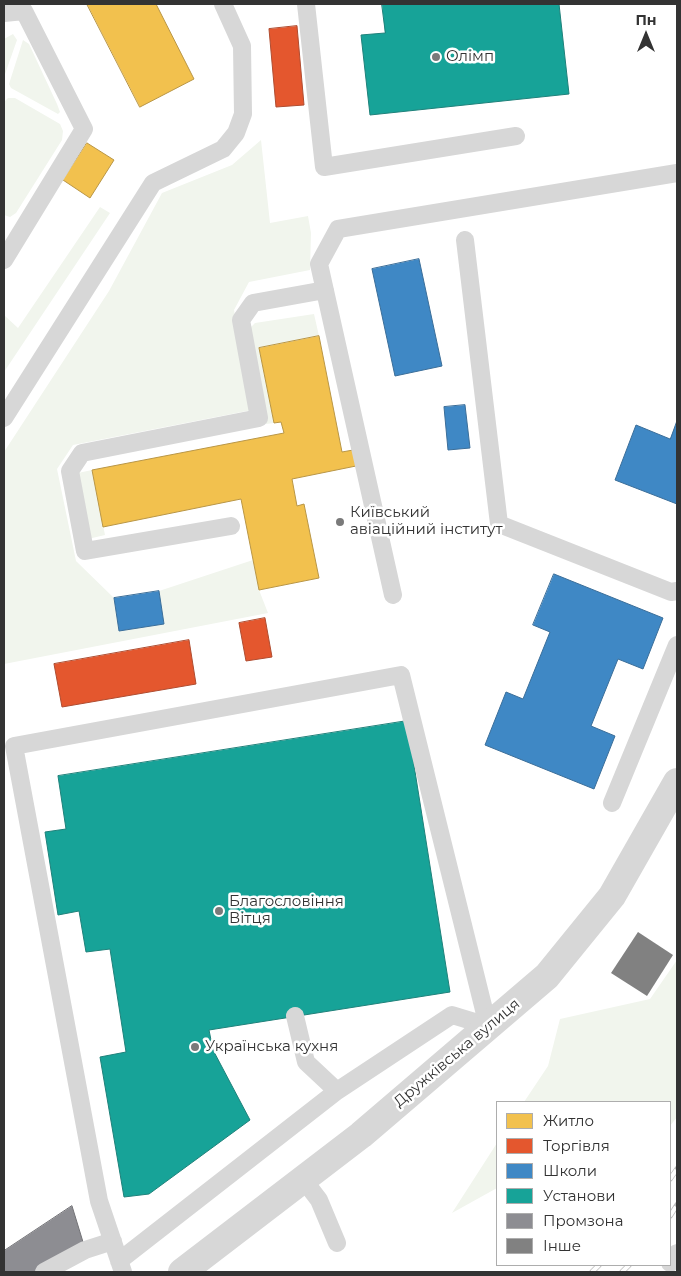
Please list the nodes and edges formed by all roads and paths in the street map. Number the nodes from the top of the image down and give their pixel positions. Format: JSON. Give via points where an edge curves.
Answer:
{"nodes":[{"id":1,"x":223,"y":4,"type":"edge"},
{"id":2,"x":306,"y":4,"type":"edge"},
{"id":3,"x":4,"y":13,"type":"edge"},
{"id":4,"x":516,"y":136,"type":"dead end"},
{"id":5,"x":677,"y":173,"type":"edge"},
{"id":6,"x":465,"y":240,"type":"dead end"},
{"id":7,"x":4,"y":260,"type":"edge"},
{"id":8,"x":325,"y":290,"type":"junction"},
{"id":9,"x":5,"y":410,"type":"edge"},
{"id":10,"x":230,"y":526,"type":"dead end"},
{"id":11,"x":677,"y":591,"type":"edge"},
{"id":12,"x":393,"y":595,"type":"dead end"},
{"id":13,"x":677,"y":645,"type":"edge"},
{"id":14,"x":677,"y":782,"type":"edge"},
{"id":15,"x":612,"y":803,"type":"dead end"},
{"id":16,"x":295,"y":1016,"type":"dead end"},
{"id":17,"x":488,"y":1026,"type":"junction"},
{"id":18,"x":336,"y":1091,"type":"junction"},
{"id":19,"x":303,"y":1179,"type":"junction"},
{"id":20,"x":112,"y":1241,"type":"junction"},
{"id":21,"x":337,"y":1243,"type":"dead end"},
{"id":22,"x":121,"y":1267,"type":"edge"},
{"id":23,"x":44,"y":1272,"type":"edge"},
{"id":24,"x":182,"y":1272,"type":"edge"}],
"edges":[{"from":1,"to":9,"type":"lane","via":[[242,46],[242,114],[236,133],[223,148],[153,183]]},
{"from":2,"to":4,"type":"lane","via":[[324,167]]},
{"from":3,"to":7,"type":"lane","via":[[24,11],[84,129]]},
{"from":5,"to":8,"type":"lane","via":[[338,229],[319,264]]},
{"from":6,"to":11,"type":"lane","via":[[499,524],[671,592]]},
{"from":8,"to":10,"type":"lane","via":[[253,303],[241,320],[259,418],[82,453],[70,471],[85,551]]},
{"from":8,"to":12,"type":"lane"},
{"from":13,"to":15,"type":"lane"},
{"from":14,"to":17,"type":"street","name":"Дружківська вулиця","via":[[612,896],[547,976]]},
{"from":16,"to":18,"type":"lane","via":[[306,1062]]},
{"from":17,"to":18,"type":"lane","via":[[452,1015]]},
{"from":17,"to":19,"type":"street","name":"Дружківська вулиця"},
{"from":17,"to":20,"type":"lane","via":[[401,675],[14,746],[99,1201]]},
{"from":18,"to":22,"type":"lane"},
{"from":19,"to":21,"type":"lane","via":[[318,1200]]},
{"from":19,"to":24,"type":"street","name":"Дружківська вулиця"},
{"from":20,"to":22,"type":"lane"},
{"from":20,"to":23,"type":"lane","via":[[85,1250]]}]}
